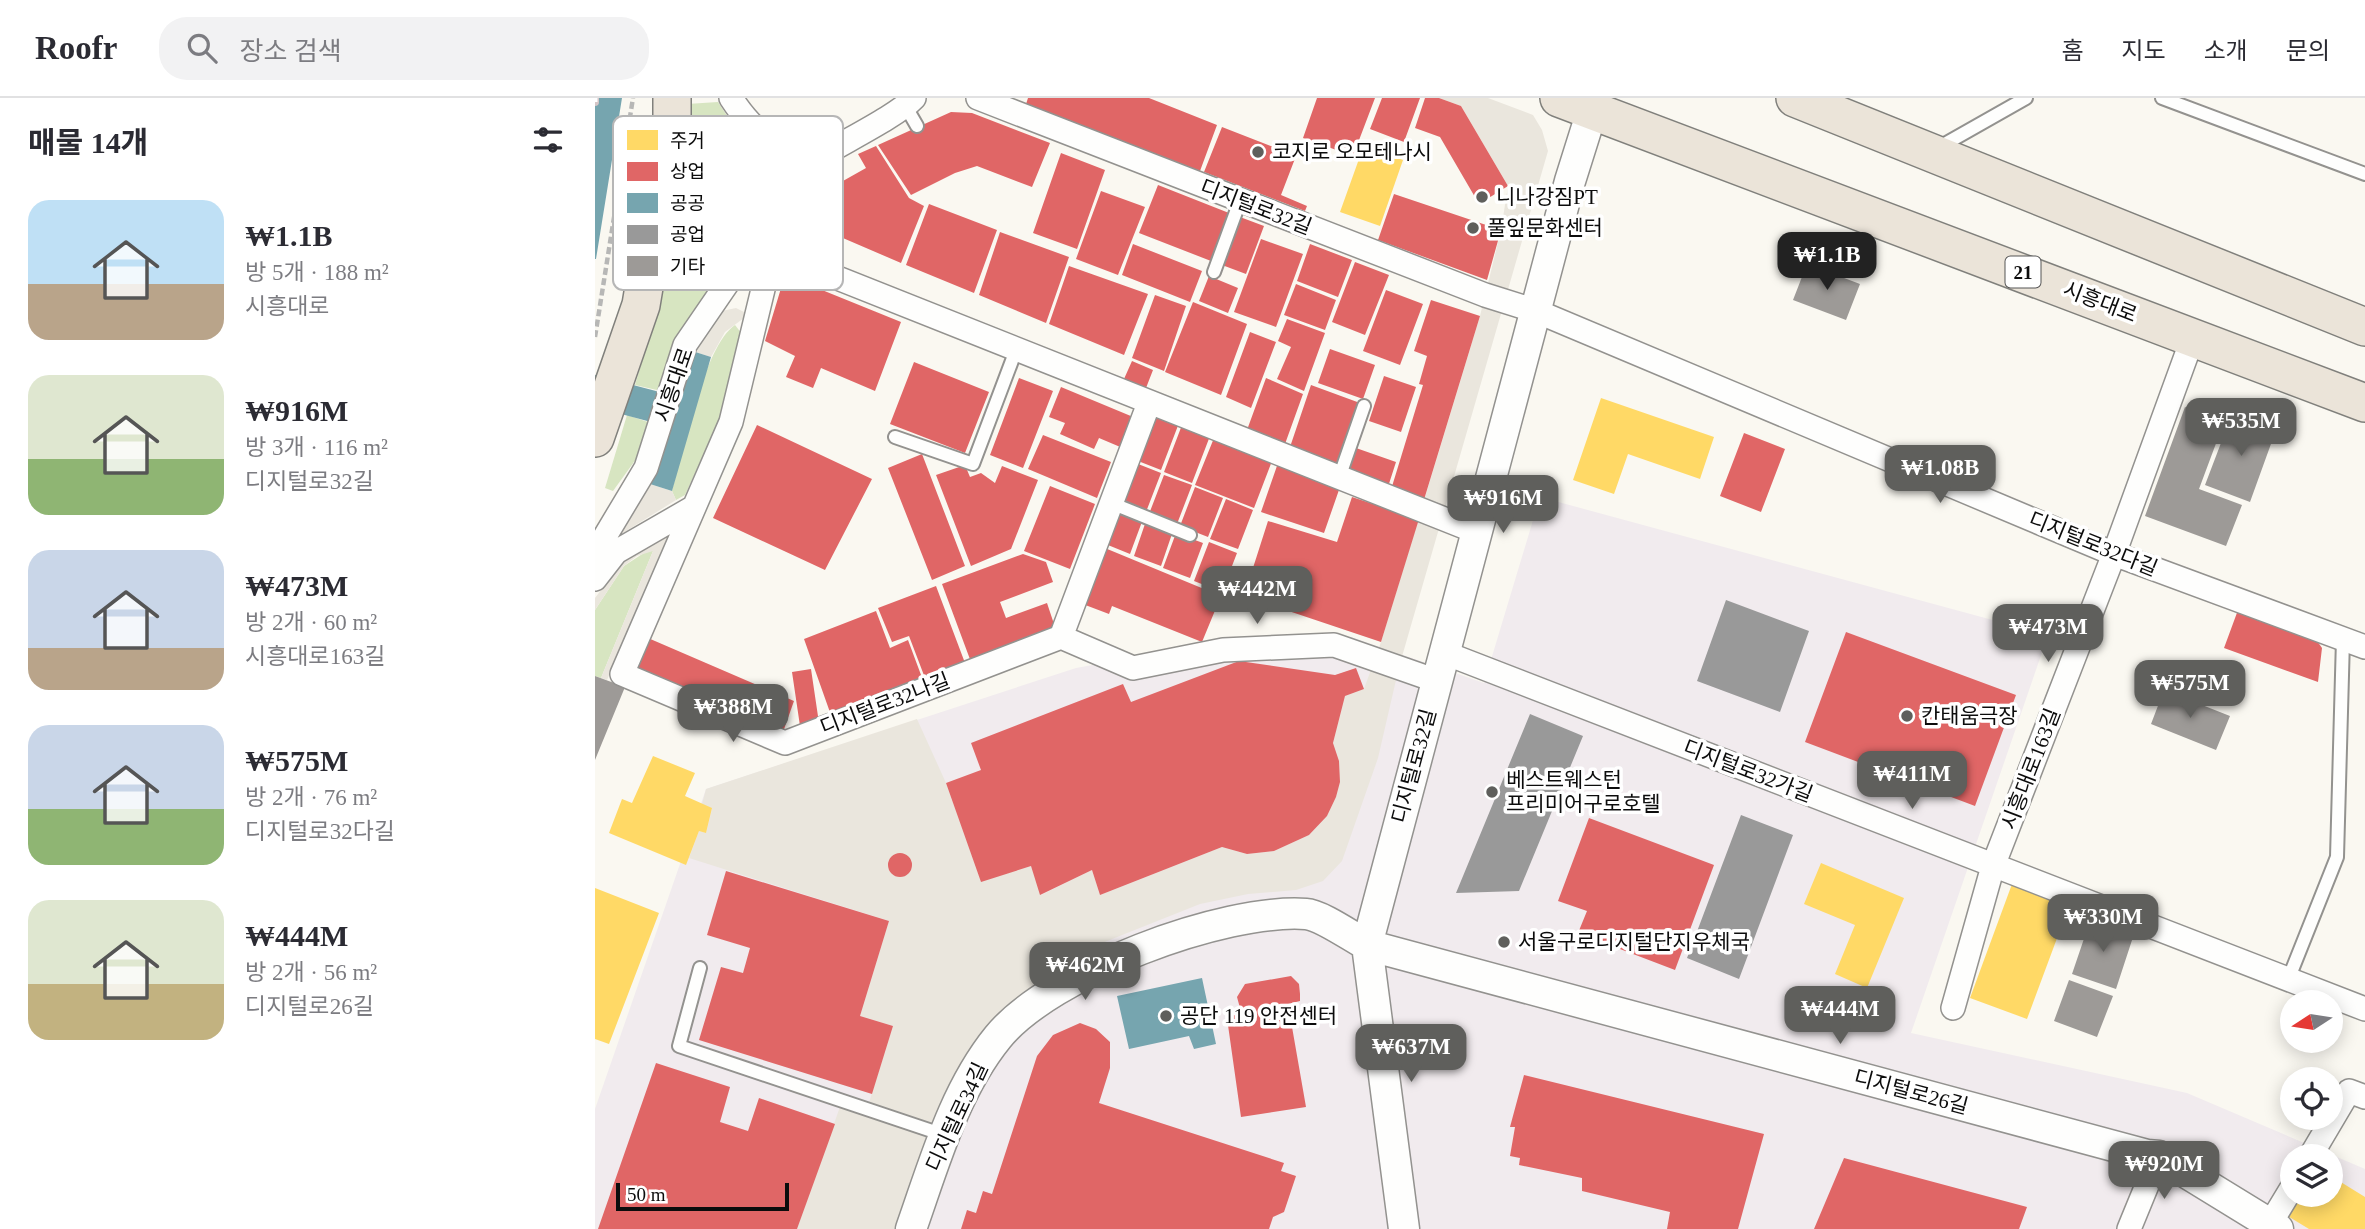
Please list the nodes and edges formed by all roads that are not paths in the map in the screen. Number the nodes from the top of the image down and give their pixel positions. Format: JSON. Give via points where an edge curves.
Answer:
{"nodes":[{"id":1,"x":672,"y":98,"type":"edge"},
{"id":2,"x":731,"y":98,"type":"edge"},
{"id":3,"x":736,"y":98,"type":"edge"},
{"id":4,"x":978,"y":98,"type":"edge"},
{"id":5,"x":1795,"y":98,"type":"edge"},
{"id":6,"x":2026,"y":98,"type":"edge"},
{"id":7,"x":2162,"y":98,"type":"edge"},
{"id":8,"x":1593,"y":105,"type":"edge"},
{"id":9,"x":912,"y":110,"type":"edge"},
{"id":10,"x":672,"y":116,"type":"edge"},
{"id":11,"x":743,"y":116,"type":"edge"},
{"id":12,"x":748,"y":116,"type":"edge"},
{"id":13,"x":845,"y":143,"type":"edge"},
{"id":14,"x":1933,"y":151,"type":"junction"},
{"id":15,"x":2365,"y":174,"type":"edge"},
{"id":16,"x":1240,"y":201,"type":"junction"},
{"id":17,"x":1213,"y":272,"type":"dead end"},
{"id":18,"x":843,"y":284,"type":"edge"},
{"id":19,"x":644,"y":290,"type":"edge"},
{"id":20,"x":723,"y":290,"type":"edge"},
{"id":21,"x":763,"y":290,"type":"edge"},
{"id":22,"x":1536,"y":311,"type":"junction"},
{"id":23,"x":2365,"y":327,"type":"edge"},
{"id":24,"x":2193,"y":337,"type":"junction"},
{"id":25,"x":1015,"y":352,"type":"junction"},
{"id":26,"x":2365,"y":403,"type":"edge"},
{"id":27,"x":1148,"y":405,"type":"junction"},
{"id":28,"x":1364,"y":405,"type":"dead end"},
{"id":29,"x":895,"y":437,"type":"dead end"},
{"id":30,"x":595,"y":438,"type":"edge"},
{"id":31,"x":1339,"y":478,"type":"junction"},
{"id":32,"x":1111,"y":503,"type":"junction"},
{"id":33,"x":694,"y":507,"type":"junction"},
{"id":34,"x":1476,"y":534,"type":"junction"},
{"id":35,"x":1190,"y":535,"type":"dead end"},
{"id":36,"x":595,"y":553,"type":"edge"},
{"id":37,"x":2114,"y":554,"type":"junction"},
{"id":38,"x":595,"y":579,"type":"edge"},
{"id":39,"x":1062,"y":637,"type":"junction"},
{"id":40,"x":2343,"y":639,"type":"junction"},
{"id":41,"x":2365,"y":647,"type":"edge"},
{"id":42,"x":1441,"y":667,"type":"junction"},
{"id":43,"x":1993,"y":866,"type":"junction"},
{"id":44,"x":1367,"y":945,"type":"junction"},
{"id":45,"x":700,"y":968,"type":"dead end"},
{"id":46,"x":2288,"y":980,"type":"junction"},
{"id":47,"x":1953,"y":1008,"type":"dead end"},
{"id":48,"x":2365,"y":1009,"type":"edge"},
{"id":49,"x":2365,"y":1097,"type":"edge"},
{"id":50,"x":944,"y":1135,"type":"junction"},
{"id":51,"x":2318,"y":1144,"type":"edge"},
{"id":52,"x":2159,"y":1156,"type":"junction"},
{"id":53,"x":2283,"y":1207,"type":"edge"},
{"id":54,"x":2274,"y":1227,"type":"edge"},
{"id":55,"x":911,"y":1229,"type":"edge"},
{"id":56,"x":1404,"y":1229,"type":"edge"},
{"id":57,"x":2129,"y":1229,"type":"edge"}],
"edges":[{"from":1,"to":10,"type":"main road"},
{"from":2,"to":11,"type":"street"},
{"from":3,"to":12,"type":"lane"},
{"from":4,"to":16,"type":"street","name":"디지털로32길"},
{"from":5,"to":14,"type":"main road"},
{"from":6,"to":14,"type":"lane"},
{"from":7,"to":15,"type":"lane"},
{"from":8,"to":22,"type":"street","name":"디지털로32길"},
{"from":8,"to":24,"type":"main road","name":"시흥대로","number":"21"},
{"from":9,"to":13,"type":"street"},
{"from":14,"to":23,"type":"main road"},
{"from":16,"to":17,"type":"lane"},
{"from":16,"to":22,"type":"street","name":"디지털로32길"},
{"from":18,"to":25,"type":"street"},
{"from":19,"to":30,"type":"main road"},
{"from":20,"to":36,"type":"street","name":"시흥대로","via":[[685,345],[646,468]]},
{"from":21,"to":33,"type":"street","name":"디지털로32나길","via":[[731,422]]},
{"from":22,"to":34,"type":"street","name":"디지털로32길"},
{"from":22,"to":37,"type":"street","name":"디지털로32다길"},
{"from":24,"to":26,"type":"main road","name":"시흥대로","number":"21"},
{"from":24,"to":37,"type":"street","name":"시흥대로163길"},
{"from":25,"to":27,"type":"street"},
{"from":25,"to":29,"type":"lane","via":[[973,464]]},
{"from":27,"to":31,"type":"street"},
{"from":27,"to":32,"type":"street"},
{"from":27,"to":34,"type":"lane"},
{"from":28,"to":31,"type":"lane"},
{"from":31,"to":34,"type":"street"},
{"from":32,"to":35,"type":"lane"},
{"from":32,"to":39,"type":"street"},
{"from":33,"to":38,"type":"street","via":[[616,552]]},
{"from":33,"to":39,"type":"street","name":"디지털로32나길","via":[[622,674],[785,743]]},
{"from":34,"to":42,"type":"street","name":"디지털로32길"},
{"from":37,"to":40,"type":"street","name":"디지털로32다길"},
{"from":37,"to":43,"type":"street","name":"시흥대로163길"},
{"from":39,"to":42,"type":"street","name":"디지털로32가길","via":[[1133,668],[1223,650],[1334,645]]},
{"from":40,"to":41,"type":"street","name":"디지털로32다길"},
{"from":40,"to":46,"type":"lane","via":[[2337,857]]},
{"from":42,"to":43,"type":"street","name":"디지털로32가길"},
{"from":42,"to":44,"type":"street","name":"디지털로32길"},
{"from":43,"to":46,"type":"street","name":"디지털로32가길"},
{"from":43,"to":47,"type":"street","name":"시흥대로163길"},
{"from":44,"to":50,"type":"street","name":"디지털로34길","via":[[1309,914],[1253,916],[1162,942],[1074,978],[1032,1006],[997,1038],[977,1067]]},
{"from":44,"to":52,"type":"street","name":"디지털로26길"},
{"from":44,"to":56,"type":"street","name":"디지털로32길"},
{"from":45,"to":50,"type":"lane","via":[[679,1046]]},
{"from":46,"to":48,"type":"street","name":"디지털로32가길"},
{"from":49,"to":51,"type":"street","via":[[2349,1091]]},
{"from":50,"to":55,"type":"street","name":"디지털로34길"},
{"from":52,"to":54,"type":"street","name":"디지털로26길"},
{"from":52,"to":57,"type":"street"},
{"from":53,"to":54,"type":"street"}]}
